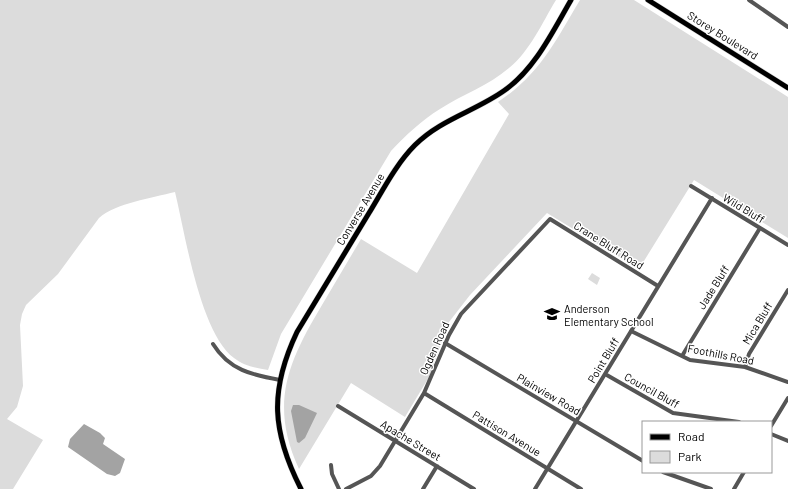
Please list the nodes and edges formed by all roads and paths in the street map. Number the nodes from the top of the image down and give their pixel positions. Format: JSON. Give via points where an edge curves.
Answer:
{"nodes":[{"id":1,"x":571,"y":0,"type":"edge"},
{"id":2,"x":648,"y":0,"type":"edge"},
{"id":3,"x":749,"y":0,"type":"edge"},
{"id":4,"x":788,"y":27,"type":"edge"},
{"id":5,"x":788,"y":88,"type":"edge"},
{"id":6,"x":691,"y":186,"type":"dead end"},
{"id":7,"x":712,"y":198,"type":"junction"},
{"id":8,"x":550,"y":219,"type":"joint"},
{"id":9,"x":760,"y":228,"type":"junction"},
{"id":10,"x":788,"y":245,"type":"edge"},
{"id":11,"x":658,"y":286,"type":"junction"},
{"id":12,"x":788,"y":290,"type":"edge"},
{"id":13,"x":632,"y":331,"type":"junction"},
{"id":14,"x":445,"y":343,"type":"junction"},
{"id":15,"x":213,"y":344,"type":"dead end"},
{"id":16,"x":682,"y":356,"type":"junction"},
{"id":17,"x":745,"y":367,"type":"junction"},
{"id":18,"x":605,"y":374,"type":"junction"},
{"id":19,"x":280,"y":380,"type":"junction"},
{"id":20,"x":788,"y":382,"type":"edge"},
{"id":21,"x":424,"y":394,"type":"junction"},
{"id":22,"x":788,"y":398,"type":"edge"},
{"id":23,"x":338,"y":406,"type":"dead end"},
{"id":24,"x":577,"y":421,"type":"junction"},
{"id":25,"x":732,"y":421,"type":"edge"},
{"id":26,"x":772,"y":424,"type":"edge"},
{"id":27,"x":772,"y":434,"type":"edge"},
{"id":28,"x":395,"y":440,"type":"junction"},
{"id":29,"x":788,"y":442,"type":"edge"},
{"id":30,"x":642,"y":460,"type":"edge"},
{"id":31,"x":331,"y":465,"type":"dead end"},
{"id":32,"x":437,"y":466,"type":"junction"},
{"id":33,"x":547,"y":468,"type":"junction"},
{"id":34,"x":665,"y":473,"type":"edge"},
{"id":35,"x":743,"y":473,"type":"edge"},
{"id":36,"x":300,"y":489,"type":"edge"},
{"id":37,"x":339,"y":489,"type":"edge"},
{"id":38,"x":346,"y":489,"type":"edge"},
{"id":39,"x":423,"y":489,"type":"edge"},
{"id":40,"x":474,"y":489,"type":"edge"},
{"id":41,"x":535,"y":489,"type":"edge"},
{"id":42,"x":581,"y":489,"type":"edge"},
{"id":43,"x":711,"y":489,"type":"edge"},
{"id":44,"x":734,"y":489,"type":"edge"}],
"edges":[{"from":1,"to":19,"type":"main road","name":"Converse Avenue","via":[[538,54],[519,78],[491,99],[432,130],[402,160],[297,332],[284,361]]},
{"from":2,"to":5,"type":"main road","name":"Storey Boulevard"},
{"from":3,"to":4,"type":"street"},
{"from":6,"to":7,"type":"street","name":"Wild Bluff"},
{"from":7,"to":9,"type":"street","name":"Wild Bluff"},
{"from":7,"to":11,"type":"street","name":"Point Bluff"},
{"from":8,"to":11,"type":"street","name":"Crane Bluff Road"},
{"from":8,"to":14,"type":"street","name":"Ogden Road","via":[[467,306]]},
{"from":9,"to":10,"type":"street","name":"Wild Bluff"},
{"from":9,"to":16,"type":"street","name":"Jade Bluff"},
{"from":11,"to":13,"type":"street","name":"Point Bluff"},
{"from":12,"to":17,"type":"street","name":"Mica Bluff","via":[[749,354]]},
{"from":13,"to":16,"type":"street","name":"Foothills Road"},
{"from":13,"to":18,"type":"street","name":"Point Bluff"},
{"from":14,"to":21,"type":"street","name":"Ogden Road"},
{"from":14,"to":24,"type":"street","name":"Plainview Road"},
{"from":15,"to":19,"type":"street","via":[[220,355],[235,367],[255,375]]},
{"from":16,"to":17,"type":"street","name":"Foothills Road","via":[[702,362]]},
{"from":17,"to":20,"type":"street","name":"Foothills Road"},
{"from":18,"to":24,"type":"street","name":"Point Bluff"},
{"from":18,"to":25,"type":"street","name":"Council Bluff","via":[[673,413]]},
{"from":19,"to":36,"type":"main road","name":"Converse Avenue","via":[[276,414],[278,428],[287,462]]},
{"from":21,"to":28,"type":"street","name":"Ogden Road"},
{"from":21,"to":33,"type":"street","name":"Pattison Avenue"},
{"from":22,"to":26,"type":"street"},
{"from":23,"to":28,"type":"street","name":"Apache Street"},
{"from":24,"to":30,"type":"street","name":"Plainview Road"},
{"from":24,"to":33,"type":"street","name":"Point Bluff"},
{"from":27,"to":29,"type":"street"},
{"from":28,"to":32,"type":"street","name":"Apache Street"},
{"from":28,"to":38,"type":"street","name":"Ogden Road","via":[[376,471]]},
{"from":31,"to":37,"type":"street"},
{"from":32,"to":39,"type":"street"},
{"from":32,"to":40,"type":"street","name":"Apache Street"},
{"from":33,"to":41,"type":"street","name":"Point Bluff"},
{"from":33,"to":42,"type":"street","name":"Pattison Avenue"},
{"from":34,"to":43,"type":"street"},
{"from":35,"to":44,"type":"street"}]}
